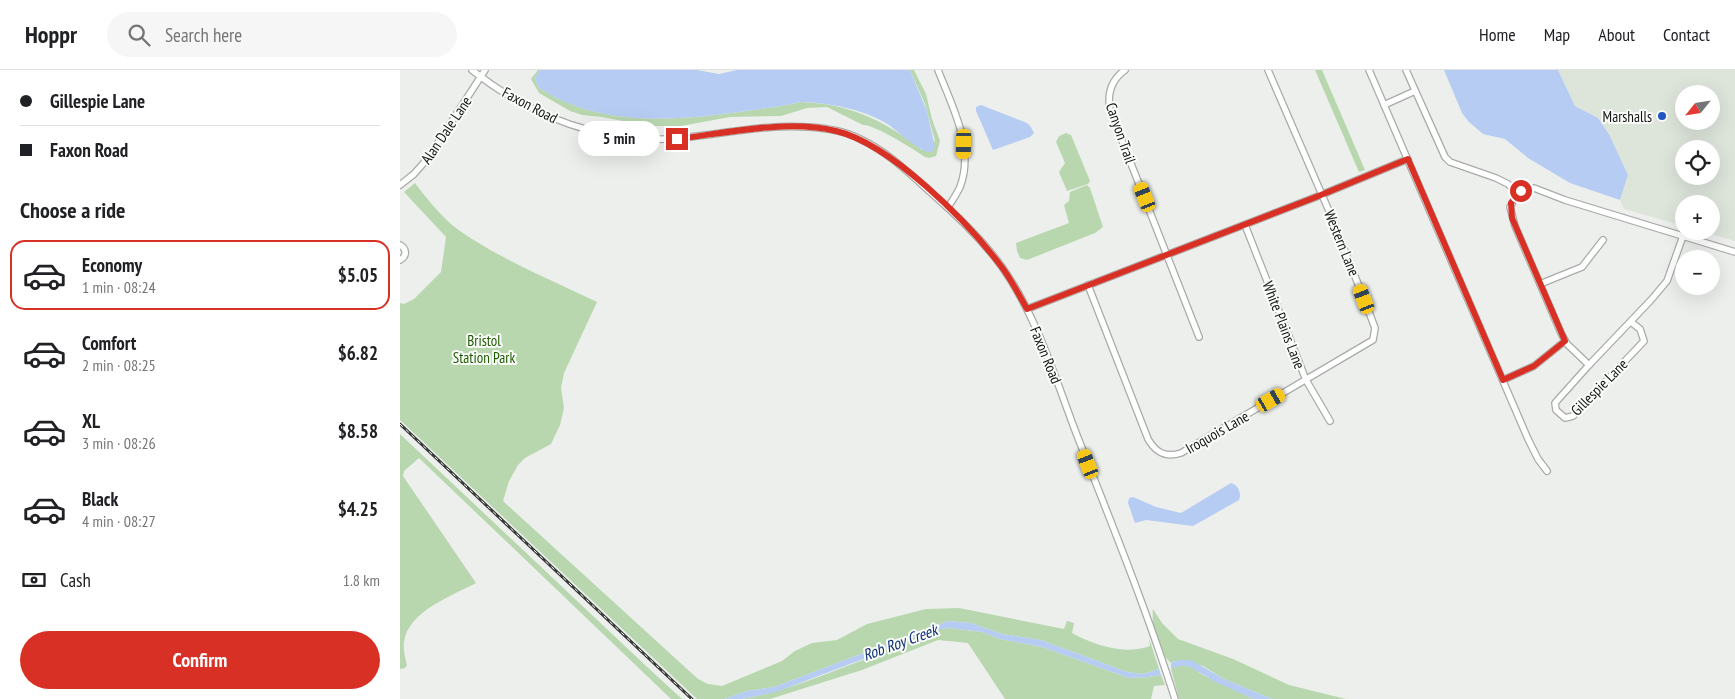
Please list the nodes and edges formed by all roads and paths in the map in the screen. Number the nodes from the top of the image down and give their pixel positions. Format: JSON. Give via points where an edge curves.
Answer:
{"nodes":[{"id":1,"x":472,"y":70,"type":"edge"},
{"id":2,"x":486,"y":70,"type":"edge"},
{"id":3,"x":938,"y":70,"type":"edge"},
{"id":4,"x":1125,"y":70,"type":"edge"},
{"id":5,"x":1268,"y":70,"type":"edge"},
{"id":6,"x":1369,"y":70,"type":"edge"},
{"id":7,"x":1406,"y":70,"type":"edge"},
{"id":8,"x":481,"y":77,"type":"junction"},
{"id":9,"x":1415,"y":91,"type":"junction"},
{"id":10,"x":1384,"y":105,"type":"junction"},
{"id":11,"x":1408,"y":159,"type":"junction"},
{"id":12,"x":400,"y":184,"type":"edge"},
{"id":13,"x":1518,"y":193,"type":"junction"},
{"id":14,"x":1322,"y":195,"type":"junction"},
{"id":15,"x":948,"y":207,"type":"junction"},
{"id":16,"x":1245,"y":225,"type":"junction"},
{"id":17,"x":1675,"y":234,"type":"edge"},
{"id":18,"x":1603,"y":240,"type":"dead end"},
{"id":19,"x":1682,"y":240,"type":"edge"},
{"id":20,"x":1696,"y":240,"type":"edge"},
{"id":21,"x":400,"y":245,"type":"edge"},
{"id":22,"x":1735,"y":252,"type":"edge"},
{"id":23,"x":1167,"y":255,"type":"junction"},
{"id":24,"x":400,"y":260,"type":"edge"},
{"id":25,"x":1540,"y":284,"type":"junction"},
{"id":26,"x":1088,"y":285,"type":"junction"},
{"id":27,"x":1027,"y":309,"type":"junction"},
{"id":28,"x":1631,"y":322,"type":"junction"},
{"id":29,"x":1375,"y":335,"type":"joint"},
{"id":30,"x":1199,"y":337,"type":"dead end"},
{"id":31,"x":1565,"y":341,"type":"junction"},
{"id":32,"x":1590,"y":365,"type":"junction"},
{"id":33,"x":1306,"y":380,"type":"junction"},
{"id":34,"x":1503,"y":380,"type":"junction"},
{"id":35,"x":1330,"y":421,"type":"dead end"},
{"id":36,"x":1547,"y":471,"type":"dead end"},
{"id":37,"x":1175,"y":699,"type":"edge"}],
"edges":[{"from":1,"to":8,"type":"street","name":"Faxon Road"},
{"from":2,"to":8,"type":"street","name":"Alan Dale Lane"},
{"from":3,"to":15,"type":"street","via":[[964,144],[960,188]]},
{"from":4,"to":23,"type":"street","name":"Canyon Trail","via":[[1113,82],[1110,110]]},
{"from":5,"to":14,"type":"street","name":"Western Lane"},
{"from":6,"to":10,"type":"street"},
{"from":7,"to":9,"type":"street"},
{"from":8,"to":12,"type":"street","name":"Alan Dale Lane","via":[[428,158]]},
{"from":8,"to":15,"type":"street","name":"Faxon Road","via":[[541,114],[576,127],[613,135],[677,139],[775,127],[835,130],[859,138],[882,152]]},
{"from":9,"to":10,"type":"street"},
{"from":9,"to":13,"type":"street","via":[[1450,162],[1504,181]]},
{"from":10,"to":11,"type":"street"},
{"from":11,"to":14,"type":"street"},
{"from":11,"to":34,"type":"street"},
{"from":13,"to":17,"type":"street","via":[[1534,188]]},
{"from":13,"to":25,"type":"street","name":"Gillespie Lane","via":[[1511,203],[1512,218]]},
{"from":14,"to":16,"type":"street"},
{"from":14,"to":29,"type":"street","name":"Western Lane","via":[[1366,304]]},
{"from":15,"to":27,"type":"street","name":"Faxon Road","via":[[1003,268]]},
{"from":16,"to":23,"type":"street"},
{"from":16,"to":33,"type":"street","name":"White Plains Lane"},
{"from":18,"to":25,"type":"street","via":[[1582,267]]},
{"from":19,"to":28,"type":"street","name":"Gillespie Lane","via":[[1667,281]]},
{"from":20,"to":22,"type":"street"},
{"from":21,"to":24,"type":"street","via":[[406,253]]},
{"from":23,"to":26,"type":"street"},
{"from":23,"to":30,"type":"street","name":"Canyon Trail"},
{"from":25,"to":31,"type":"street","name":"Gillespie Lane"},
{"from":26,"to":27,"type":"street"},
{"from":26,"to":33,"type":"street","name":"Iroquois Lane","via":[[1148,440],[1163,454],[1181,453]]},
{"from":27,"to":37,"type":"street","name":"Faxon Road"},
{"from":28,"to":32,"type":"street","name":"Gillespie Lane"},
{"from":28,"to":32,"type":"street","name":"Gillespie Lane","via":[[1640,329],[1644,341],[1573,416],[1565,418],[1556,410],[1555,403]]},
{"from":29,"to":33,"type":"street","name":"Iroquois Lane","via":[[1369,342]]},
{"from":31,"to":32,"type":"street","name":"Gillespie Lane"},
{"from":31,"to":34,"type":"street","via":[[1534,366]]},
{"from":33,"to":35,"type":"street","name":"White Plains Lane"},
{"from":34,"to":36,"type":"street","via":[[1535,454]]}]}
